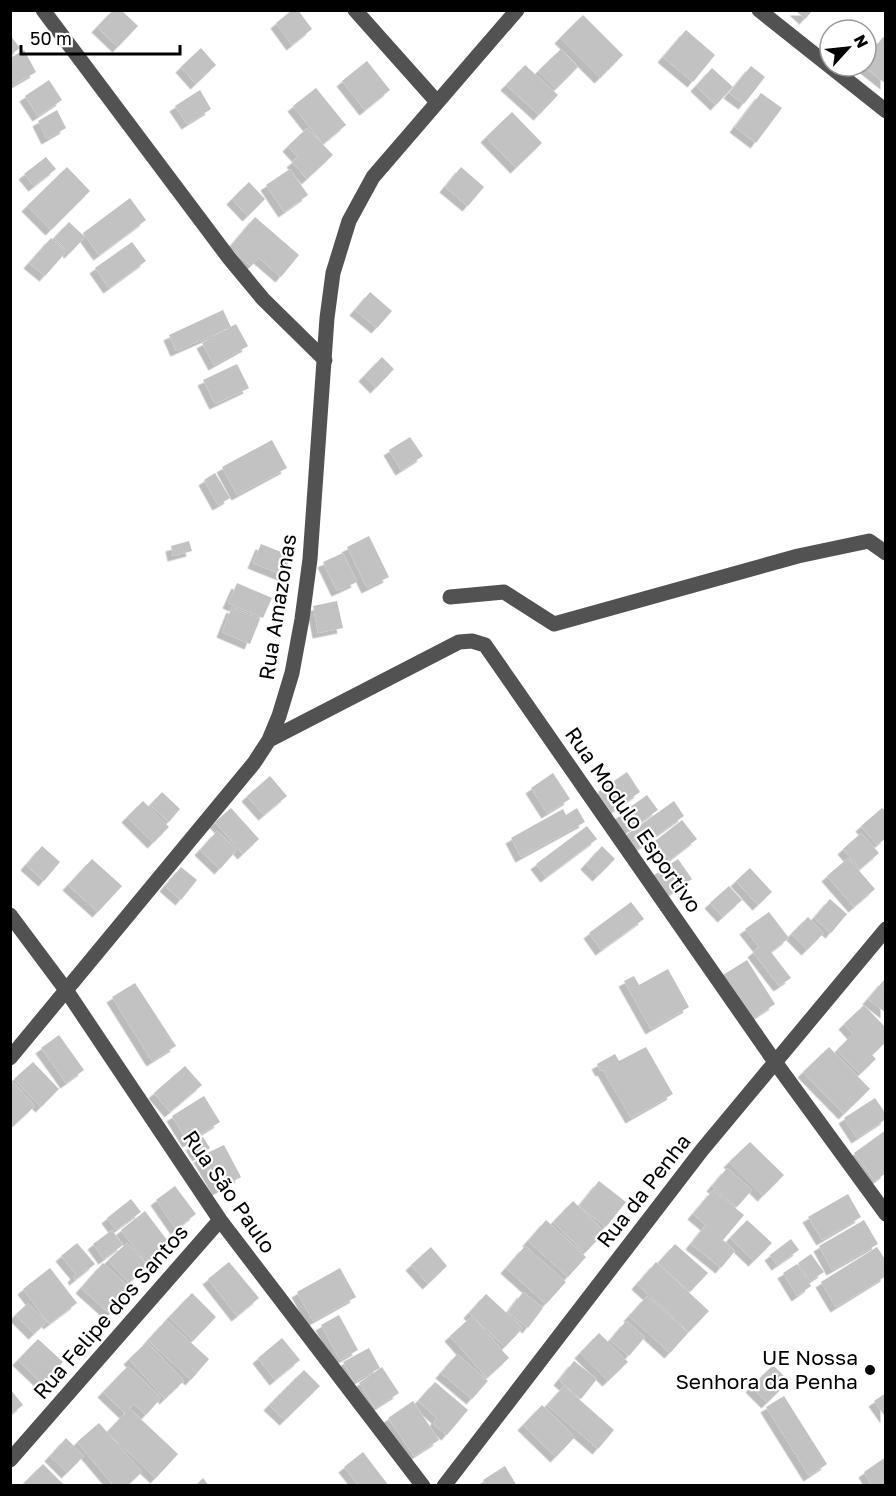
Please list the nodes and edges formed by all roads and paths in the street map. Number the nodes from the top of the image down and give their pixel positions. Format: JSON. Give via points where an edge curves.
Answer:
{"nodes":[{"id":1,"x":43,"y":10,"type":"edge"},
{"id":2,"x":355,"y":10,"type":"edge"},
{"id":3,"x":517,"y":10,"type":"edge"},
{"id":4,"x":759,"y":10,"type":"edge"},
{"id":5,"x":437,"y":102,"type":"junction"},
{"id":6,"x":885,"y":111,"type":"edge"},
{"id":7,"x":325,"y":360,"type":"junction"},
{"id":8,"x":885,"y":553,"type":"edge"},
{"id":9,"x":450,"y":597,"type":"dead end"},
{"id":10,"x":269,"y":740,"type":"junction"},
{"id":11,"x":10,"y":915,"type":"edge"},
{"id":12,"x":885,"y":929,"type":"edge"},
{"id":13,"x":66,"y":990,"type":"junction"},
{"id":14,"x":10,"y":1058,"type":"edge"},
{"id":15,"x":775,"y":1062,"type":"junction"},
{"id":16,"x":883,"y":1206,"type":"edge"},
{"id":17,"x":220,"y":1220,"type":"junction"},
{"id":18,"x":10,"y":1460,"type":"edge"},
{"id":19,"x":423,"y":1485,"type":"edge"},
{"id":20,"x":444,"y":1485,"type":"edge"}],
"edges":[{"from":1,"to":7,"type":"street","via":[[229,258],[263,299]]},
{"from":2,"to":5,"type":"street"},
{"from":3,"to":5,"type":"street","name":"Rua Amazonas"},
{"from":4,"to":6,"type":"street"},
{"from":5,"to":7,"type":"street","name":"Rua Amazonas","via":[[373,177],[349,221],[333,273]]},
{"from":7,"to":10,"type":"street","name":"Rua Amazonas","via":[[302,619],[292,673]]},
{"from":8,"to":9,"type":"street","via":[[869,541],[798,556],[554,624],[504,592]]},
{"from":10,"to":13,"type":"street","name":"Rua Amazonas"},
{"from":10,"to":15,"type":"street","name":"Rua Modulo Esportivo","via":[[459,642],[485,645]]},
{"from":11,"to":13,"type":"street","name":"Rua São Paulo"},
{"from":12,"to":15,"type":"street","name":"Rua da Penha"},
{"from":13,"to":14,"type":"street","name":"Rua Amazonas"},
{"from":13,"to":17,"type":"street","name":"Rua São Paulo"},
{"from":15,"to":16,"type":"street","name":"Rua Modulo Esportivo"},
{"from":15,"to":20,"type":"street","name":"Rua da Penha","via":[[648,1218]]},
{"from":17,"to":18,"type":"street","name":"Rua Felipe dos Santos"},
{"from":17,"to":19,"type":"street","name":"Rua São Paulo"}]}
